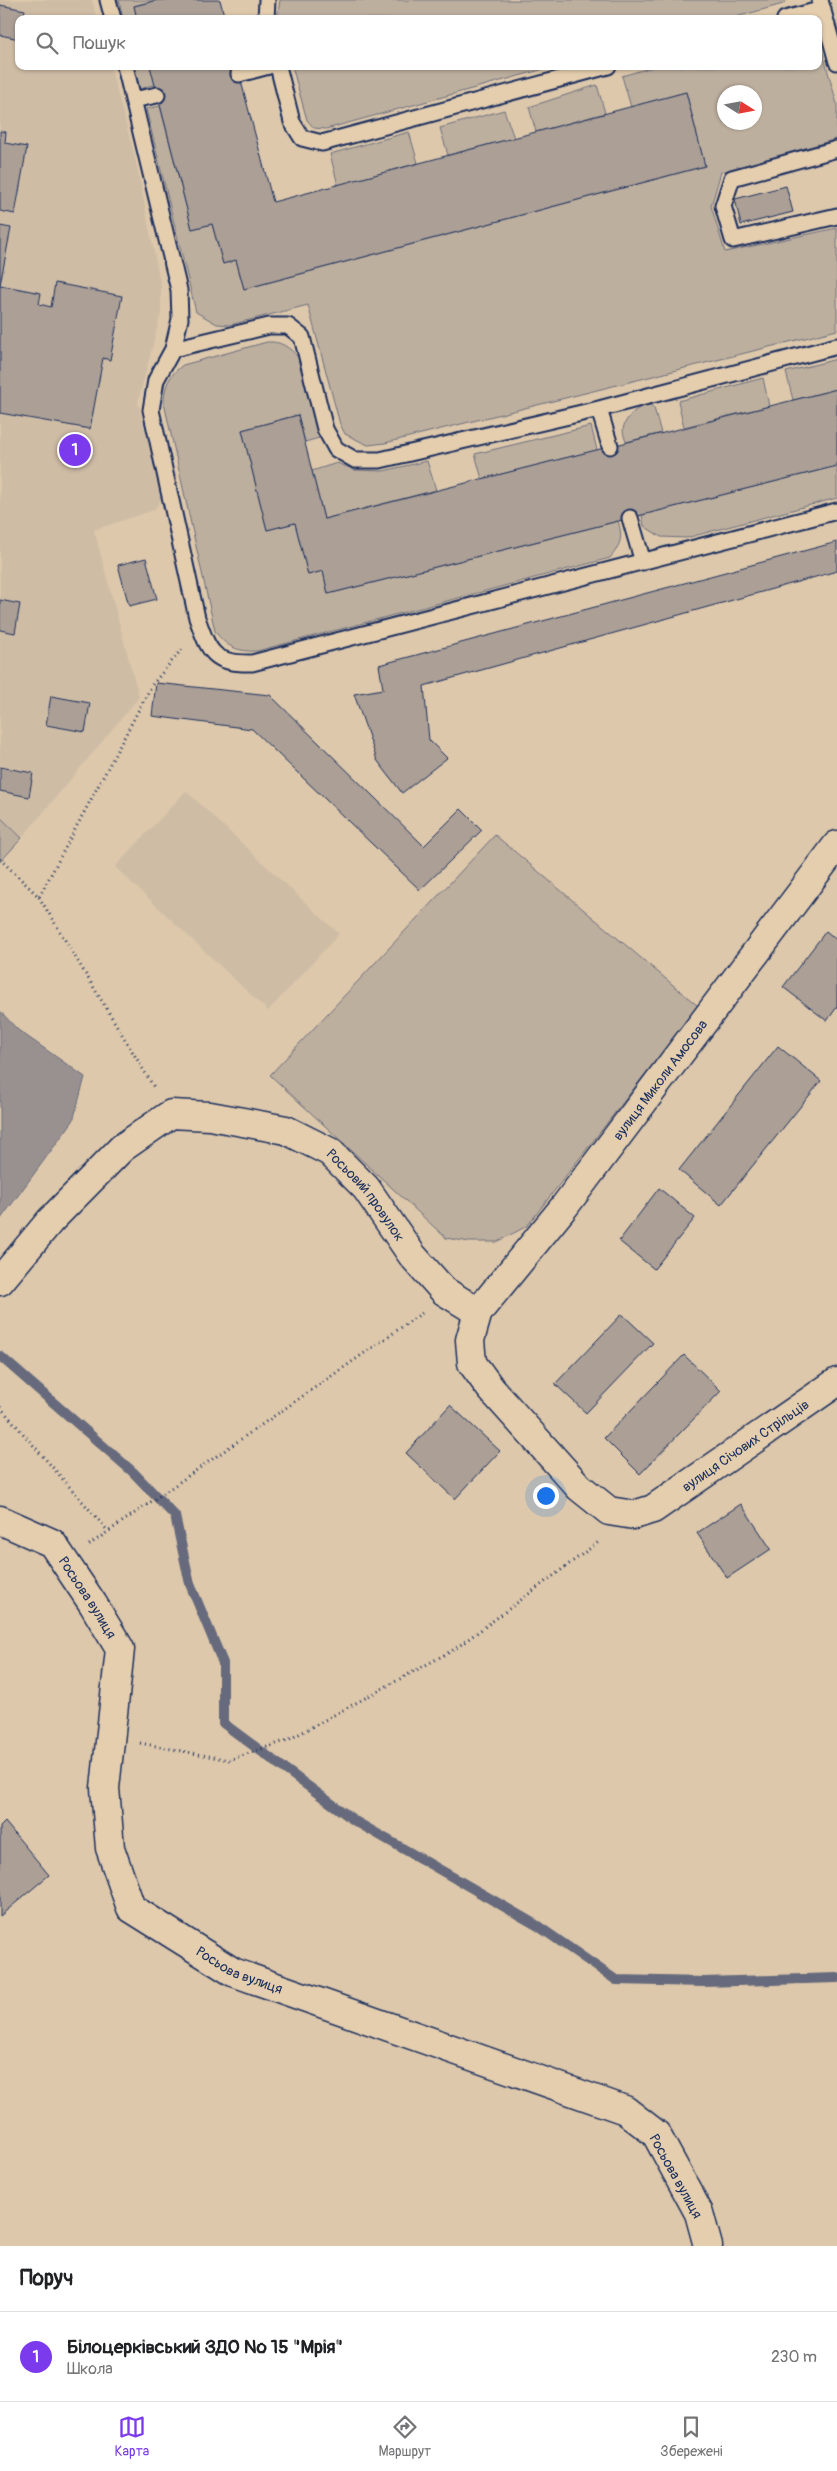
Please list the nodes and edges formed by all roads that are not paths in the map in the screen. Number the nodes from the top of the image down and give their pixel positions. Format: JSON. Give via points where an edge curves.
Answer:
{"nodes":[{"id":1,"x":108,"y":0,"type":"edge"},
{"id":2,"x":267,"y":0,"type":"edge"},
{"id":3,"x":822,"y":4,"type":"edge"},
{"id":4,"x":111,"y":15,"type":"edge"},
{"id":5,"x":266,"y":15,"type":"edge"},
{"id":6,"x":795,"y":15,"type":"edge"},
{"id":7,"x":837,"y":62,"type":"edge"},
{"id":8,"x":125,"y":70,"type":"edge"},
{"id":9,"x":254,"y":70,"type":"edge"},
{"id":10,"x":279,"y":70,"type":"edge"},
{"id":11,"x":593,"y":70,"type":"edge"},
{"id":12,"x":239,"y":74,"type":"dead end"},
{"id":13,"x":157,"y":94,"type":"dead end"},
{"id":14,"x":133,"y":100,"type":"junction"},
{"id":15,"x":837,"y":149,"type":"edge"},
{"id":16,"x":837,"y":216,"type":"edge"},
{"id":17,"x":837,"y":346,"type":"edge"},
{"id":18,"x":173,"y":349,"type":"junction"},
{"id":19,"x":599,"y":409,"type":"junction"},
{"id":20,"x":610,"y":446,"type":"dead end"},
{"id":21,"x":837,"y":511,"type":"edge"},
{"id":22,"x":630,"y":518,"type":"dead end"},
{"id":23,"x":642,"y":562,"type":"junction"},
{"id":24,"x":837,"y":845,"type":"edge"},
{"id":25,"x":0,"y":1281,"type":"edge"},
{"id":26,"x":478,"y":1312,"type":"junction"},
{"id":27,"x":837,"y":1382,"type":"edge"},
{"id":28,"x":0,"y":1520,"type":"edge"},
{"id":29,"x":708,"y":2246,"type":"edge"}],
"edges":[{"from":1,"to":4,"type":"lane"},
{"from":2,"to":5,"type":"lane"},
{"from":3,"to":6,"type":"lane"},
{"from":3,"to":7,"type":"lane"},
{"from":8,"to":14,"type":"lane"},
{"from":9,"to":12,"type":"lane"},
{"from":10,"to":11,"type":"lane","via":[[292,122],[302,138],[322,143]]},
{"from":13,"to":14,"type":"lane"},
{"from":14,"to":18,"type":"lane","via":[[179,290],[180,319]]},
{"from":15,"to":16,"type":"lane","via":[[732,178],[723,206],[733,240]]},
{"from":17,"to":19,"type":"lane"},
{"from":18,"to":19,"type":"lane","via":[[269,326],[288,326],[302,337],[325,429],[336,449],[355,460],[380,460]]},
{"from":18,"to":23,"type":"lane","via":[[156,380],[150,410],[200,626],[210,651],[219,659],[252,663]]},
{"from":19,"to":20,"type":"lane"},
{"from":21,"to":23,"type":"lane"},
{"from":22,"to":23,"type":"lane"},
{"from":24,"to":26,"type":"street","name":"вулиця Миколи Амосова","via":[[564,1207]]},
{"from":25,"to":26,"type":"street","name":"Росьовий провулок","via":[[50,1221],[122,1148],[170,1114],[210,1116],[286,1130],[330,1152],[366,1188],[412,1256],[449,1294]]},
{"from":26,"to":27,"type":"street","name":"вулиця Січових Стрільців","via":[[470,1340],[472,1363],[579,1488],[609,1511],[644,1512]]},
{"from":28,"to":29,"type":"street","name":"Росьова вулиця","via":[[52,1543],[120,1649],[105,1788],[110,1848],[131,1908],[233,1972],[625,2110],[656,2134],[699,2213]]}]}
